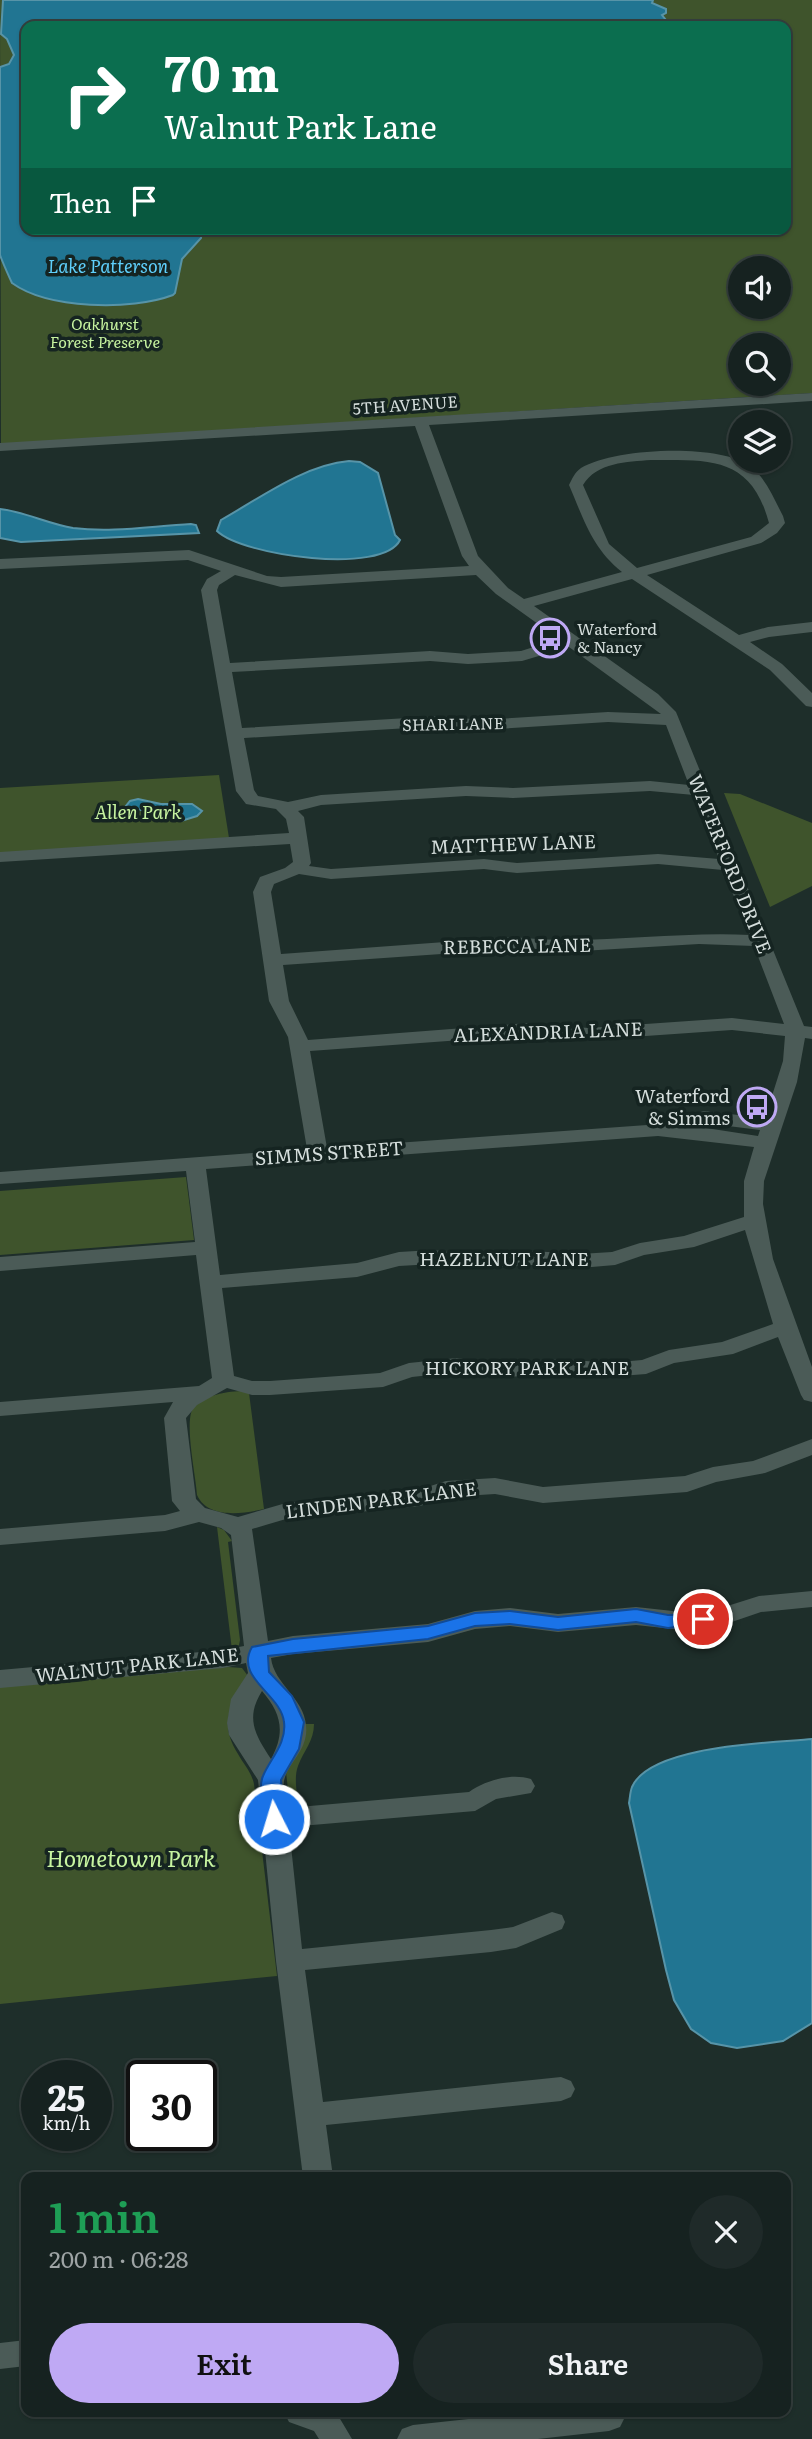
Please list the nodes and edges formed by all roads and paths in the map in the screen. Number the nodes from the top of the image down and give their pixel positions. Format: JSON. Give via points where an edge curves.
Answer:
{"nodes":[{"id":1,"x":812,"y":397,"type":"edge"},
{"id":2,"x":421,"y":422,"type":"junction"},
{"id":3,"x":0,"y":447,"type":"edge"},
{"id":4,"x":0,"y":564,"type":"edge"},
{"id":5,"x":476,"y":564,"type":"junction"},
{"id":6,"x":235,"y":569,"type":"junction"},
{"id":7,"x":633,"y":573,"type":"junction"},
{"id":8,"x":521,"y":605,"type":"junction"},
{"id":9,"x":812,"y":627,"type":"edge"},
{"id":10,"x":571,"y":641,"type":"junction"},
{"id":11,"x":737,"y":641,"type":"junction"},
{"id":12,"x":223,"y":668,"type":"junction"},
{"id":13,"x":812,"y":702,"type":"edge"},
{"id":14,"x":672,"y":720,"type":"junction"},
{"id":15,"x":235,"y":734,"type":"junction"},
{"id":16,"x":701,"y":791,"type":"junction"},
{"id":17,"x":287,"y":808,"type":"junction"},
{"id":18,"x":299,"y":838,"type":"junction"},
{"id":19,"x":0,"y":857,"type":"edge"},
{"id":20,"x":731,"y":865,"type":"junction"},
{"id":21,"x":298,"y":868,"type":"junction"},
{"id":22,"x":761,"y":941,"type":"junction"},
{"id":23,"x":272,"y":960,"type":"junction"},
{"id":24,"x":804,"y":1032,"type":"edge"},
{"id":25,"x":300,"y":1046,"type":"junction"},
{"id":26,"x":770,"y":1134,"type":"junction"},
{"id":27,"x":318,"y":1154,"type":"junction"},
{"id":28,"x":195,"y":1164,"type":"junction"},
{"id":29,"x":0,"y":1178,"type":"edge"},
{"id":30,"x":753,"y":1221,"type":"junction"},
{"id":31,"x":205,"y":1248,"type":"junction"},
{"id":32,"x":0,"y":1264,"type":"edge"},
{"id":33,"x":210,"y":1282,"type":"junction"},
{"id":34,"x":786,"y":1327,"type":"junction"},
{"id":35,"x":213,"y":1386,"type":"junction"},
{"id":36,"x":812,"y":1395,"type":"edge"},
{"id":37,"x":0,"y":1409,"type":"edge"},
{"id":38,"x":812,"y":1447,"type":"edge"},
{"id":39,"x":197,"y":1515,"type":"junction"},
{"id":40,"x":237,"y":1525,"type":"junction"},
{"id":41,"x":0,"y":1537,"type":"edge"},
{"id":42,"x":812,"y":1599,"type":"edge"},
{"id":43,"x":259,"y":1662,"type":"junction"},
{"id":44,"x":0,"y":1679,"type":"edge"},
{"id":45,"x":271,"y":1779,"type":"junction"},
{"id":46,"x":522,"y":1786,"type":"dead end"},
{"id":47,"x":274,"y":1819,"type":"junction"},
{"id":48,"x":552,"y":1922,"type":"dead end"},
{"id":49,"x":290,"y":1961,"type":"junction"},
{"id":50,"x":561,"y":2089,"type":"dead end"},
{"id":51,"x":310,"y":2115,"type":"junction"},
{"id":52,"x":317,"y":2172,"type":"edge"},
{"id":53,"x":21,"y":2354,"type":"edge"},
{"id":54,"x":0,"y":2356,"type":"edge"},
{"id":55,"x":314,"y":2417,"type":"edge"},
{"id":56,"x":609,"y":2417,"type":"dead end"},
{"id":57,"x":336,"y":2439,"type":"edge"},
{"id":58,"x":413,"y":2439,"type":"edge"}],
"edges":[{"from":1,"to":2,"type":"street","name":"5TH AVENUE"},
{"from":2,"to":3,"type":"street","name":"5TH AVENUE"},
{"from":2,"to":5,"type":"street","name":"WATERFORD DRIVE"},
{"from":4,"to":6,"type":"street","via":[[189,555]]},
{"from":5,"to":6,"type":"street","via":[[401,575],[281,582]]},
{"from":5,"to":8,"type":"street","name":"WATERFORD DRIVE"},
{"from":6,"to":12,"type":"street","via":[[213,582],[209,590]]},
{"from":7,"to":7,"type":"street","via":[[748,542],[772,530],[775,516],[752,474],[727,460],[691,455],[609,461],[584,470],[576,485],[602,544]]},
{"from":7,"to":8,"type":"street"},
{"from":7,"to":11,"type":"street"},
{"from":8,"to":10,"type":"street","name":"WATERFORD DRIVE"},
{"from":9,"to":11,"type":"street"},
{"from":10,"to":12,"type":"street","via":[[522,656],[430,656]]},
{"from":10,"to":14,"type":"street","name":"WATERFORD DRIVE","via":[[652,698]]},
{"from":11,"to":13,"type":"street","via":[[790,678]]},
{"from":12,"to":15,"type":"street"},
{"from":14,"to":15,"type":"street","name":"SHARI LANE","via":[[608,717],[481,725],[441,722]]},
{"from":14,"to":16,"type":"street","name":"WATERFORD DRIVE"},
{"from":15,"to":17,"type":"street","via":[[247,797]]},
{"from":16,"to":17,"type":"street","via":[[650,786],[466,791],[321,800]]},
{"from":16,"to":20,"type":"street","name":"WATERFORD DRIVE"},
{"from":17,"to":18,"type":"street","via":[[295,817]]},
{"from":18,"to":19,"type":"street"},
{"from":18,"to":21,"type":"street","via":[[302,857]]},
{"from":20,"to":21,"type":"street","name":"MATTHEW LANE","via":[[658,859],[331,874]]},
{"from":20,"to":22,"type":"street","name":"WATERFORD DRIVE"},
{"from":21,"to":23,"type":"street","via":[[272,877],[263,886]]},
{"from":22,"to":23,"type":"street","name":"REBECCA LANE","via":[[699,938],[548,947],[513,943]]},
{"from":22,"to":24,"type":"street","name":"WATERFORD DRIVE"},
{"from":23,"to":25,"type":"street","via":[[279,1001]]},
{"from":24,"to":25,"type":"street","name":"ALEXANDRIA LANE","via":[[732,1024],[588,1034],[528,1029]]},
{"from":24,"to":26,"type":"street","name":"WATERFORD DRIVE","via":[[795,1046]]},
{"from":25,"to":27,"type":"street"},
{"from":26,"to":27,"type":"street","name":"SIMMS STREET","via":[[658,1130]]},
{"from":26,"to":30,"type":"street","name":"WATERFORD DRIVE","via":[[754,1181]]},
{"from":27,"to":28,"type":"street","name":"SIMMS STREET"},
{"from":28,"to":29,"type":"street","name":"SIMMS STREET"},
{"from":28,"to":31,"type":"street"},
{"from":30,"to":33,"type":"street","name":"HAZELNUT LANE","via":[[687,1242],[580,1262],[532,1258],[473,1262],[433,1257],[399,1259],[357,1270]]},
{"from":30,"to":34,"type":"street","name":"WATERFORD DRIVE"},
{"from":31,"to":32,"type":"street"},
{"from":31,"to":33,"type":"street"},
{"from":33,"to":35,"type":"street"},
{"from":34,"to":35,"type":"street","name":"HICKORY PARK LANE","via":[[725,1349],[669,1357],[646,1367],[496,1371],[457,1365],[409,1370],[383,1380],[270,1388]]},
{"from":34,"to":36,"type":"street","name":"WATERFORD DRIVE"},
{"from":35,"to":37,"type":"street","name":"HICKORY PARK LANE"},
{"from":35,"to":39,"type":"street","via":[[187,1400],[175,1418],[184,1501]]},
{"from":38,"to":40,"type":"street","name":"LINDEN PARK LANE","via":[[757,1468],[687,1484],[543,1495],[495,1486],[446,1489],[420,1498],[286,1511]]},
{"from":39,"to":40,"type":"street"},
{"from":39,"to":41,"type":"street","via":[[165,1523]]},
{"from":40,"to":43,"type":"street","via":[[243,1533]]},
{"from":42,"to":43,"type":"street","name":"WALNUT PARK LANE","via":[[760,1604],[723,1616],[682,1621],[636,1616],[558,1623],[510,1617],[475,1620],[428,1633],[293,1645]]},
{"from":43,"to":44,"type":"street","name":"WALNUT PARK LANE","via":[[223,1659]]},
{"from":43,"to":45,"type":"street","via":[[243,1699],[240,1723],[242,1735]]},
{"from":43,"to":45,"type":"street","via":[[294,1722],[290,1749]]},
{"from":45,"to":47,"type":"street"},
{"from":46,"to":47,"type":"street","via":[[490,1790],[475,1801]]},
{"from":47,"to":49,"type":"street"},
{"from":48,"to":49,"type":"street","via":[[516,1937],[491,1941]]},
{"from":49,"to":51,"type":"street"},
{"from":50,"to":51,"type":"street"},
{"from":51,"to":52,"type":"street"},
{"from":53,"to":54,"type":"street"},
{"from":55,"to":57,"type":"street","via":[[325,2421]]},
{"from":56,"to":58,"type":"street"}]}
